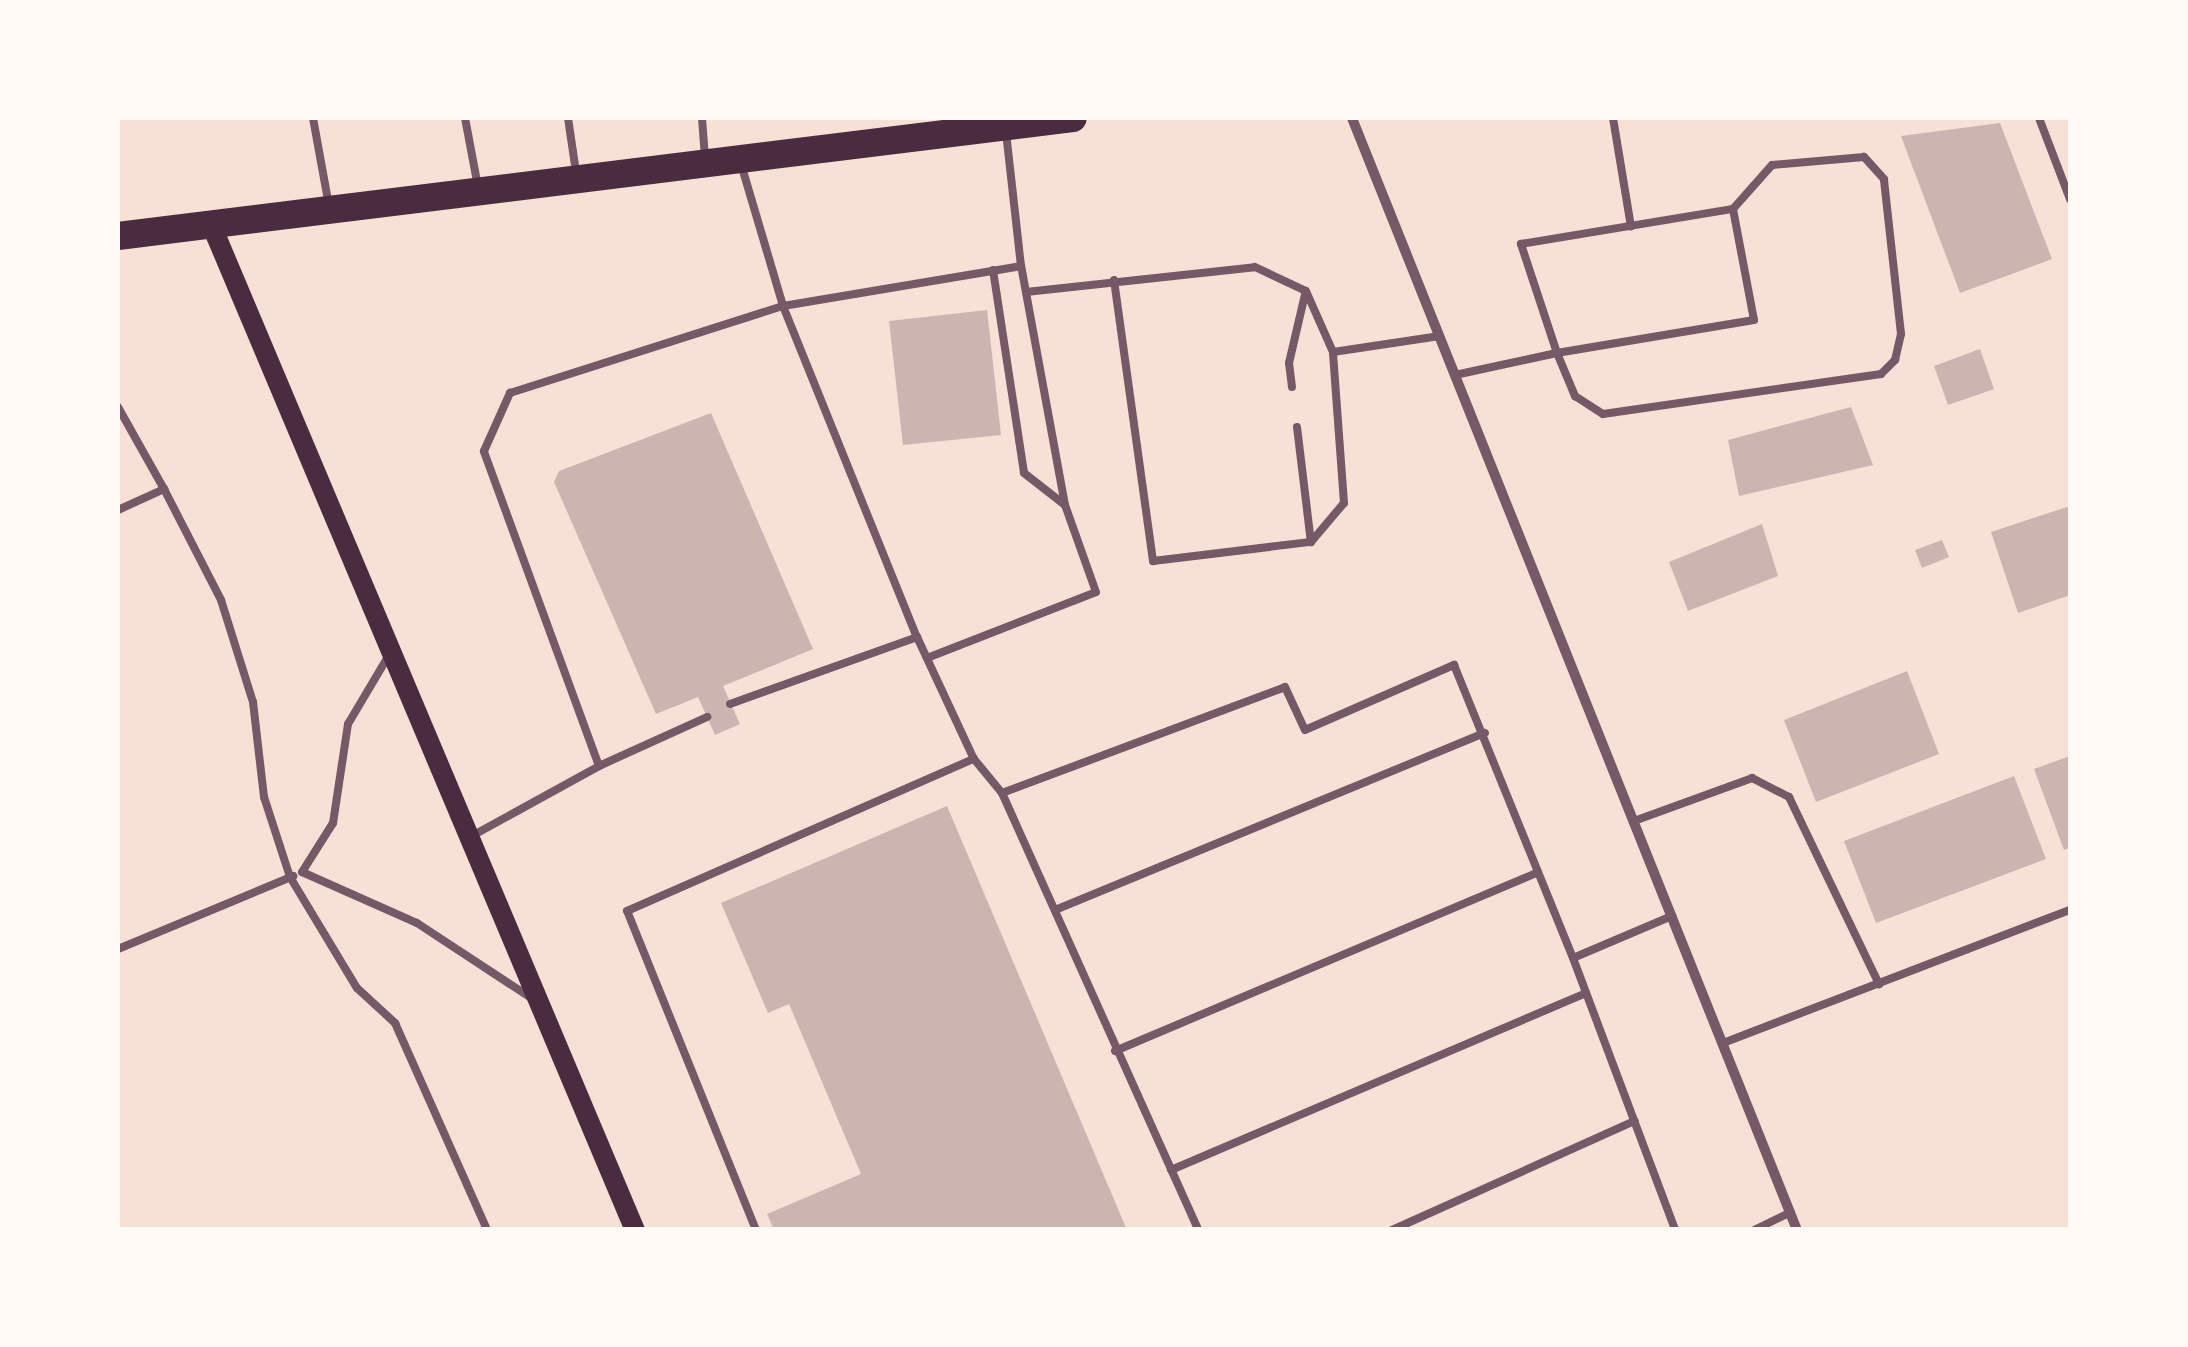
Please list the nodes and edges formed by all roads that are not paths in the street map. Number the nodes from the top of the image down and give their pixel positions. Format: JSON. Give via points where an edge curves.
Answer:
{"nodes":[{"id":1,"x":313,"y":118,"type":"edge"},
{"id":2,"x":465,"y":118,"type":"edge"},
{"id":3,"x":568,"y":118,"type":"edge"},
{"id":4,"x":702,"y":118,"type":"edge"},
{"id":5,"x":1073,"y":118,"type":"edge"},
{"id":6,"x":1352,"y":118,"type":"edge"},
{"id":7,"x":1613,"y":118,"type":"edge"},
{"id":8,"x":2038,"y":118,"type":"edge"},
{"id":9,"x":1006,"y":128,"type":"junction"},
{"id":10,"x":738,"y":155,"type":"junction"},
{"id":11,"x":706,"y":162,"type":"junction"},
{"id":12,"x":576,"y":174,"type":"junction"},
{"id":13,"x":478,"y":187,"type":"junction"},
{"id":14,"x":2070,"y":199,"type":"edge"},
{"id":15,"x":330,"y":208,"type":"junction"},
{"id":16,"x":1733,"y":209,"type":"junction"},
{"id":17,"x":211,"y":224,"type":"junction"},
{"id":18,"x":1632,"y":227,"type":"junction"},
{"id":19,"x":118,"y":236,"type":"edge"},
{"id":20,"x":1020,"y":266,"type":"junction"},
{"id":21,"x":994,"y":270,"type":"junction"},
{"id":22,"x":1114,"y":280,"type":"junction"},
{"id":23,"x":1306,"y":291,"type":"junction"},
{"id":24,"x":1026,"y":292,"type":"junction"},
{"id":25,"x":783,"y":306,"type":"junction"},
{"id":26,"x":1440,"y":336,"type":"junction"},
{"id":27,"x":1334,"y":352,"type":"junction"},
{"id":28,"x":1556,"y":354,"type":"junction"},
{"id":29,"x":1455,"y":375,"type":"junction"},
{"id":30,"x":1292,"y":388,"type":"dead end"},
{"id":31,"x":119,"y":412,"type":"edge"},
{"id":32,"x":1297,"y":428,"type":"dead end"},
{"id":33,"x":164,"y":489,"type":"junction"},
{"id":34,"x":1065,"y":504,"type":"junction"},
{"id":35,"x":118,"y":510,"type":"edge"},
{"id":36,"x":1312,"y":542,"type":"junction"},
{"id":37,"x":917,"y":636,"type":"junction"},
{"id":38,"x":392,"y":652,"type":"junction"},
{"id":39,"x":927,"y":658,"type":"junction"},
{"id":40,"x":730,"y":704,"type":"dead end"},
{"id":41,"x":707,"y":718,"type":"dead end"},
{"id":42,"x":1484,"y":733,"type":"junction"},
{"id":43,"x":974,"y":758,"type":"junction"},
{"id":44,"x":599,"y":766,"type":"junction"},
{"id":45,"x":1002,"y":792,"type":"junction"},
{"id":46,"x":1634,"y":820,"type":"junction"},
{"id":47,"x":470,"y":837,"type":"junction"},
{"id":48,"x":302,"y":872,"type":"junction"},
{"id":49,"x":1537,"y":872,"type":"junction"},
{"id":50,"x":290,"y":877,"type":"junction"},
{"id":51,"x":1055,"y":910,"type":"junction"},
{"id":52,"x":2070,"y":910,"type":"edge"},
{"id":53,"x":1672,"y":916,"type":"junction"},
{"id":54,"x":118,"y":949,"type":"edge"},
{"id":55,"x":1573,"y":958,"type":"junction"},
{"id":56,"x":1879,"y":984,"type":"junction"},
{"id":57,"x":1586,"y":994,"type":"junction"},
{"id":58,"x":540,"y":1003,"type":"junction"},
{"id":59,"x":1723,"y":1043,"type":"junction"},
{"id":60,"x":1115,"y":1051,"type":"junction"},
{"id":61,"x":1635,"y":1121,"type":"junction"},
{"id":62,"x":1171,"y":1170,"type":"junction"},
{"id":63,"x":1790,"y":1212,"type":"junction"},
{"id":64,"x":487,"y":1230,"type":"edge"},
{"id":65,"x":636,"y":1230,"type":"edge"},
{"id":66,"x":756,"y":1230,"type":"edge"},
{"id":67,"x":1198,"y":1230,"type":"edge"},
{"id":68,"x":1392,"y":1230,"type":"edge"},
{"id":69,"x":1675,"y":1230,"type":"edge"},
{"id":70,"x":1754,"y":1230,"type":"edge"},
{"id":71,"x":1798,"y":1230,"type":"edge"}],
"edges":[{"from":1,"to":15,"type":"lane"},
{"from":2,"to":13,"type":"lane"},
{"from":3,"to":12,"type":"lane"},
{"from":4,"to":11,"type":"lane"},
{"from":5,"to":9,"type":"highway"},
{"from":6,"to":26,"type":"street"},
{"from":7,"to":18,"type":"lane"},
{"from":8,"to":14,"type":"lane"},
{"from":9,"to":10,"type":"highway"},
{"from":9,"to":20,"type":"lane"},
{"from":10,"to":11,"type":"highway"},
{"from":10,"to":25,"type":"lane"},
{"from":11,"to":12,"type":"highway"},
{"from":12,"to":13,"type":"highway"},
{"from":13,"to":15,"type":"highway"},
{"from":15,"to":17,"type":"highway"},
{"from":16,"to":18,"type":"lane"},
{"from":16,"to":28,"type":"lane","via":[[1754,320]]},
{"from":16,"to":28,"type":"lane","via":[[1772,165],[1864,157],[1884,180],[1901,334],[1895,360],[1881,374],[1604,414],[1576,396]]},
{"from":17,"to":19,"type":"highway"},
{"from":17,"to":38,"type":"main road"},
{"from":18,"to":28,"type":"lane","via":[[1522,244]]},
{"from":20,"to":21,"type":"lane"},
{"from":20,"to":24,"type":"lane"},
{"from":21,"to":25,"type":"lane"},
{"from":21,"to":34,"type":"lane","via":[[1024,472]]},
{"from":22,"to":23,"type":"lane","via":[[1255,267]]},
{"from":22,"to":24,"type":"lane"},
{"from":22,"to":36,"type":"lane","via":[[1153,561]]},
{"from":23,"to":27,"type":"lane"},
{"from":23,"to":30,"type":"lane","via":[[1289,363]]},
{"from":24,"to":34,"type":"lane"},
{"from":25,"to":37,"type":"lane"},
{"from":25,"to":44,"type":"lane","via":[[510,392],[484,451]]},
{"from":26,"to":27,"type":"lane"},
{"from":26,"to":29,"type":"street"},
{"from":27,"to":36,"type":"lane","via":[[1344,503]]},
{"from":28,"to":29,"type":"lane"},
{"from":29,"to":46,"type":"street"},
{"from":31,"to":33,"type":"lane"},
{"from":32,"to":36,"type":"lane"},
{"from":33,"to":35,"type":"lane"},
{"from":33,"to":50,"type":"lane","via":[[221,600],[253,702],[264,797]]},
{"from":34,"to":39,"type":"lane","via":[[1096,592]]},
{"from":37,"to":39,"type":"lane"},
{"from":37,"to":40,"type":"lane"},
{"from":38,"to":47,"type":"main road"},
{"from":38,"to":48,"type":"lane","via":[[348,724],[333,823]]},
{"from":39,"to":43,"type":"lane"},
{"from":41,"to":44,"type":"lane"},
{"from":42,"to":45,"type":"lane","via":[[1454,665],[1306,730],[1285,687]]},
{"from":42,"to":49,"type":"lane"},
{"from":42,"to":51,"type":"lane"},
{"from":43,"to":45,"type":"lane"},
{"from":43,"to":66,"type":"lane","via":[[627,911]]},
{"from":44,"to":47,"type":"lane"},
{"from":45,"to":51,"type":"lane"},
{"from":46,"to":53,"type":"street"},
{"from":46,"to":56,"type":"lane","via":[[1752,778],[1788,797]]},
{"from":47,"to":58,"type":"main road"},
{"from":48,"to":50,"type":"lane"},
{"from":48,"to":58,"type":"lane","via":[[417,922]]},
{"from":49,"to":55,"type":"lane"},
{"from":49,"to":60,"type":"lane"},
{"from":50,"to":54,"type":"lane"},
{"from":50,"to":64,"type":"lane","via":[[357,988],[395,1023]]},
{"from":51,"to":60,"type":"lane"},
{"from":52,"to":56,"type":"lane"},
{"from":53,"to":55,"type":"lane"},
{"from":53,"to":59,"type":"street"},
{"from":55,"to":57,"type":"lane"},
{"from":56,"to":59,"type":"lane"},
{"from":57,"to":61,"type":"lane"},
{"from":57,"to":62,"type":"lane"},
{"from":58,"to":65,"type":"main road"},
{"from":59,"to":63,"type":"street"},
{"from":60,"to":62,"type":"lane"},
{"from":61,"to":68,"type":"lane"},
{"from":61,"to":69,"type":"lane"},
{"from":62,"to":67,"type":"lane"},
{"from":63,"to":70,"type":"lane"},
{"from":63,"to":71,"type":"street"}]}
